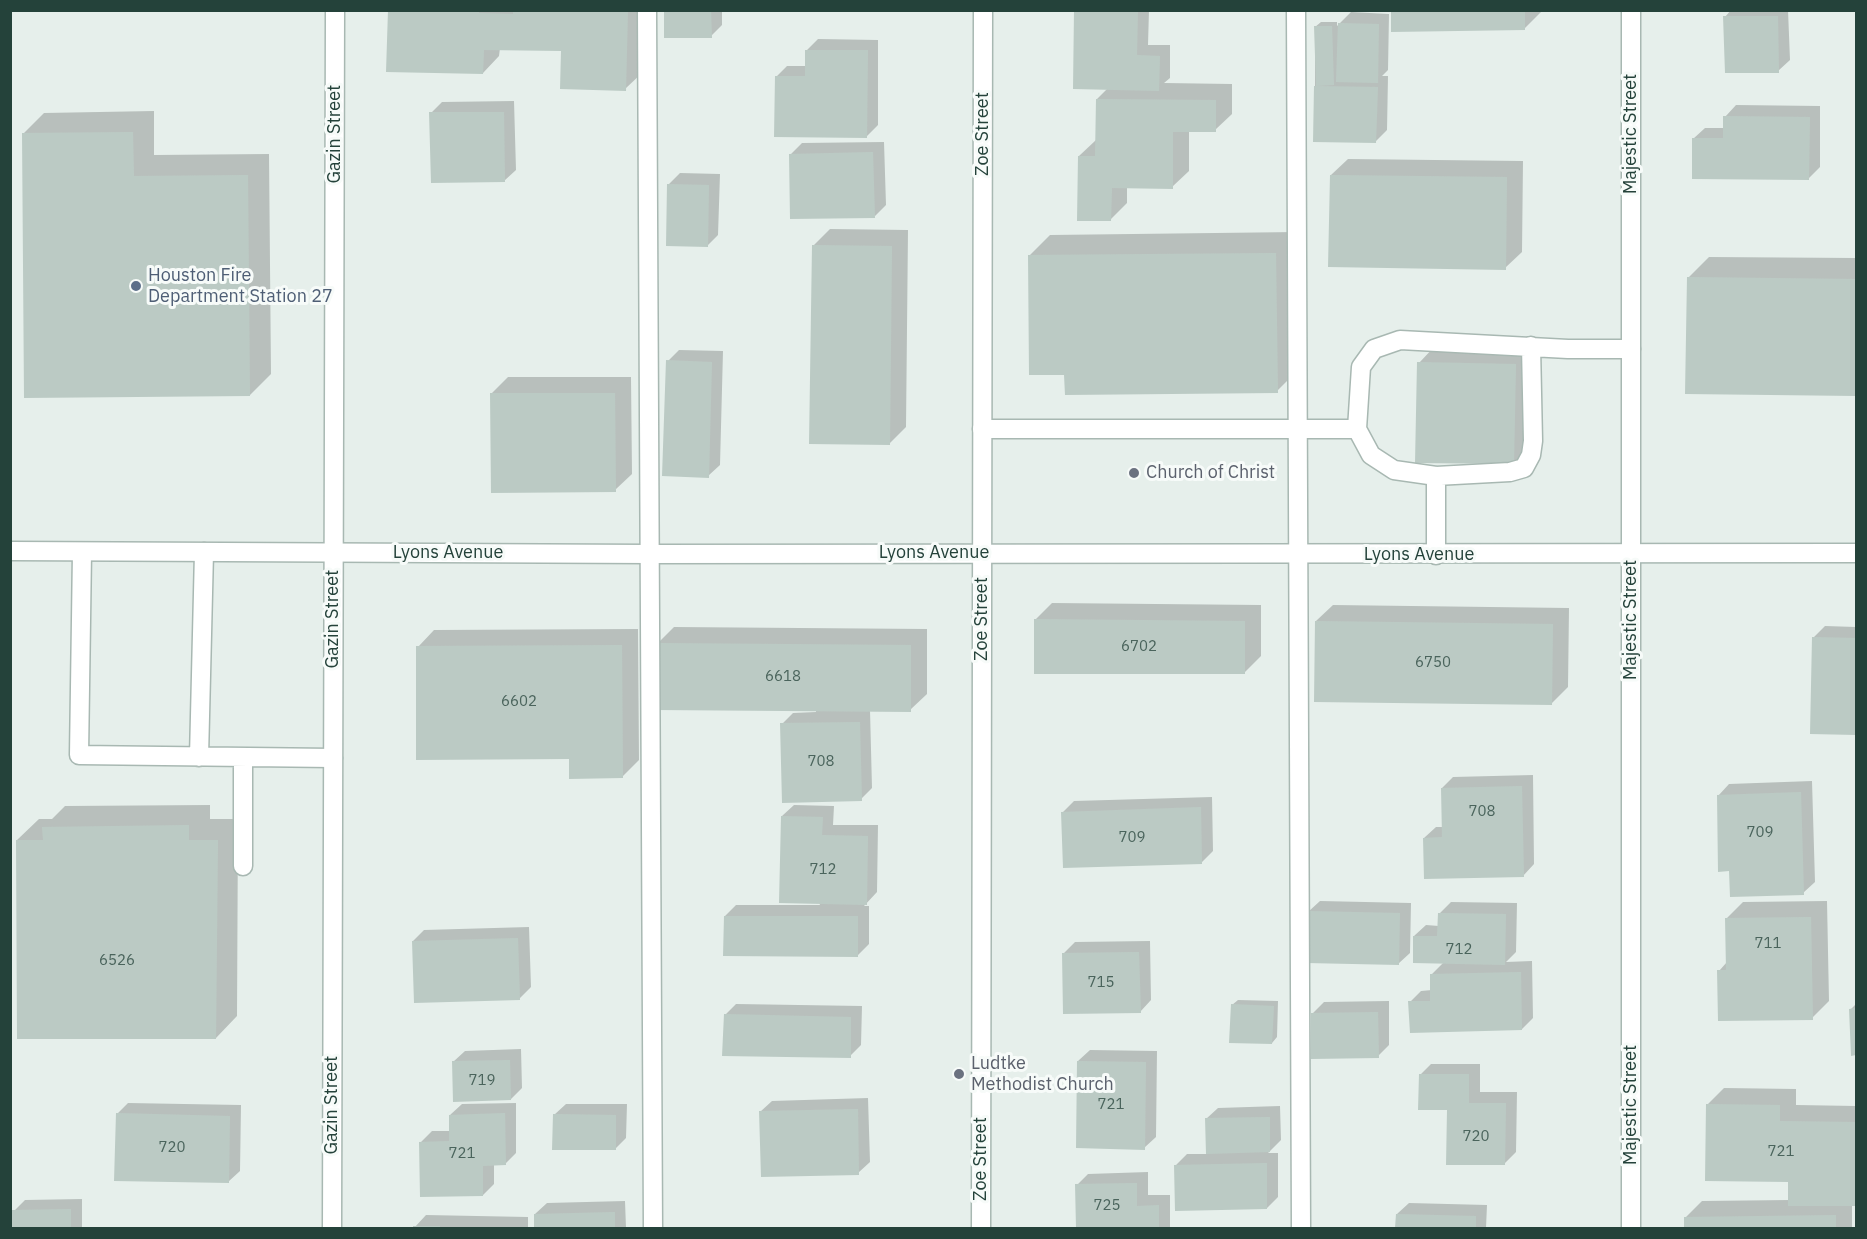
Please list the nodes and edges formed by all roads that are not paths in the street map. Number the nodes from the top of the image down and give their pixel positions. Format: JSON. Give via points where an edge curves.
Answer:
{"nodes":[{"id":1,"x":335,"y":10,"type":"edge"},
{"id":2,"x":647,"y":10,"type":"edge"},
{"id":3,"x":983,"y":10,"type":"edge"},
{"id":4,"x":1296,"y":10,"type":"edge"},
{"id":5,"x":1631,"y":10,"type":"edge"},
{"id":6,"x":1531,"y":346,"type":"junction"},
{"id":7,"x":1631,"y":349,"type":"junction"},
{"id":8,"x":1299,"y":428,"type":"junction"},
{"id":9,"x":982,"y":429,"type":"junction"},
{"id":10,"x":1357,"y":429,"type":"junction"},
{"id":11,"x":1436,"y":476,"type":"junction"},
{"id":12,"x":10,"y":551,"type":"edge"},
{"id":13,"x":82,"y":552,"type":"junction"},
{"id":14,"x":204,"y":552,"type":"junction"},
{"id":15,"x":333,"y":552,"type":"junction"},
{"id":16,"x":982,"y":552,"type":"junction"},
{"id":17,"x":1857,"y":553,"type":"edge"},
{"id":18,"x":650,"y":554,"type":"junction"},
{"id":19,"x":1299,"y":555,"type":"junction"},
{"id":20,"x":1436,"y":555,"type":"junction"},
{"id":21,"x":1631,"y":555,"type":"junction"},
{"id":22,"x":199,"y":757,"type":"junction"},
{"id":23,"x":243,"y":757,"type":"junction"},
{"id":24,"x":333,"y":758,"type":"junction"},
{"id":25,"x":243,"y":866,"type":"dead end"},
{"id":26,"x":332,"y":1228,"type":"edge"},
{"id":27,"x":653,"y":1228,"type":"edge"},
{"id":28,"x":981,"y":1228,"type":"edge"},
{"id":29,"x":1301,"y":1228,"type":"edge"},
{"id":30,"x":1631,"y":1228,"type":"edge"}],
"edges":[{"from":1,"to":15,"type":"street","name":"Gazin Street"},
{"from":2,"to":18,"type":"street"},
{"from":3,"to":9,"type":"street","name":"Zoe Street"},
{"from":4,"to":8,"type":"street"},
{"from":5,"to":7,"type":"street","name":"Majestic Street"},
{"from":6,"to":7,"type":"street"},
{"from":6,"to":10,"type":"street","via":[[1400,340],[1374,349],[1360,367]]},
{"from":6,"to":11,"type":"street","via":[[1533,441],[1524,468]]},
{"from":7,"to":21,"type":"street","name":"Majestic Street"},
{"from":8,"to":9,"type":"street"},
{"from":8,"to":10,"type":"street"},
{"from":8,"to":19,"type":"street"},
{"from":9,"to":16,"type":"street","name":"Zoe Street"},
{"from":10,"to":11,"type":"street","via":[[1371,455],[1394,470]]},
{"from":11,"to":20,"type":"street"},
{"from":12,"to":13,"type":"street","name":"Lyons Avenue"},
{"from":13,"to":14,"type":"street","name":"Lyons Avenue"},
{"from":13,"to":22,"type":"street","via":[[79,755]]},
{"from":14,"to":15,"type":"street","name":"Lyons Avenue"},
{"from":14,"to":22,"type":"street"},
{"from":15,"to":18,"type":"street","name":"Lyons Avenue"},
{"from":15,"to":24,"type":"street","name":"Gazin Street"},
{"from":16,"to":18,"type":"street","name":"Lyons Avenue"},
{"from":16,"to":19,"type":"street","name":"Lyons Avenue"},
{"from":16,"to":28,"type":"street","name":"Zoe Street"},
{"from":17,"to":21,"type":"street","name":"Lyons Avenue"},
{"from":18,"to":27,"type":"street"},
{"from":19,"to":20,"type":"street","name":"Lyons Avenue"},
{"from":19,"to":29,"type":"street"},
{"from":20,"to":21,"type":"street","name":"Lyons Avenue"},
{"from":21,"to":30,"type":"street","name":"Majestic Street"},
{"from":22,"to":23,"type":"street"},
{"from":23,"to":24,"type":"street"},
{"from":23,"to":25,"type":"street"},
{"from":24,"to":26,"type":"street","name":"Gazin Street"}]}
